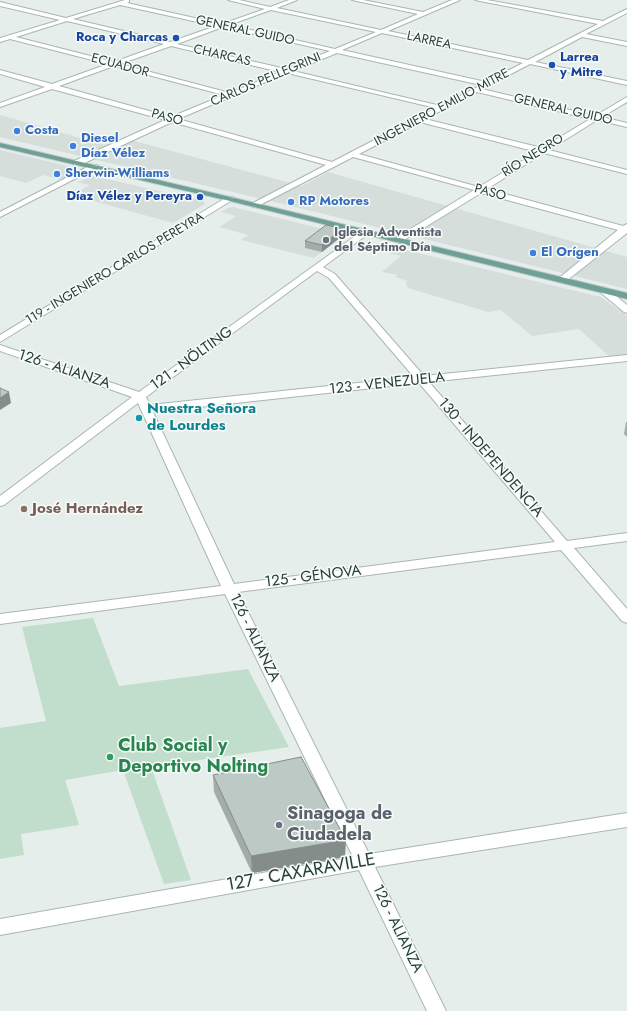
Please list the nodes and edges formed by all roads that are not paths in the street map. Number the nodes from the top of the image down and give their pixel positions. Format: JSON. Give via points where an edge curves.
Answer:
{"nodes":[{"id":1,"x":130,"y":0,"type":"edge"},
{"id":2,"x":231,"y":0,"type":"edge"},
{"id":3,"x":294,"y":0,"type":"edge"},
{"id":4,"x":355,"y":0,"type":"edge"},
{"id":5,"x":457,"y":0,"type":"edge"},
{"id":6,"x":478,"y":0,"type":"edge"},
{"id":7,"x":120,"y":3,"type":"junction"},
{"id":8,"x":0,"y":4,"type":"edge"},
{"id":9,"x":270,"y":8,"type":"junction"},
{"id":10,"x":627,"y":11,"type":"edge"},
{"id":11,"x":424,"y":14,"type":"junction"},
{"id":12,"x":66,"y":20,"type":"junction"},
{"id":13,"x":603,"y":23,"type":"junction"},
{"id":14,"x":222,"y":26,"type":"junction"},
{"id":15,"x":382,"y":32,"type":"junction"},
{"id":16,"x":580,"y":35,"type":"junction"},
{"id":17,"x":10,"y":37,"type":"junction"},
{"id":18,"x":0,"y":40,"type":"edge"},
{"id":19,"x":170,"y":44,"type":"junction"},
{"id":20,"x":627,"y":44,"type":"edge"},
{"id":21,"x":336,"y":51,"type":"junction"},
{"id":22,"x":528,"y":62,"type":"junction"},
{"id":23,"x":113,"y":64,"type":"junction"},
{"id":24,"x":287,"y":71,"type":"junction"},
{"id":25,"x":0,"y":72,"type":"edge"},
{"id":26,"x":627,"y":83,"type":"edge"},
{"id":27,"x":487,"y":84,"type":"junction"},
{"id":28,"x":52,"y":86,"type":"junction"},
{"id":29,"x":476,"y":90,"type":"junction"},
{"id":30,"x":231,"y":95,"type":"junction"},
{"id":31,"x":627,"y":99,"type":"edge"},
{"id":32,"x":0,"y":105,"type":"edge"},
{"id":33,"x":443,"y":108,"type":"junction"},
{"id":34,"x":596,"y":118,"type":"junction"},
{"id":35,"x":173,"y":119,"type":"junction"},
{"id":36,"x":420,"y":120,"type":"junction"},
{"id":37,"x":627,"y":125,"type":"edge"},
{"id":38,"x":0,"y":145,"type":"edge"},
{"id":39,"x":542,"y":150,"type":"junction"},
{"id":40,"x":353,"y":155,"type":"junction"},
{"id":41,"x":77,"y":163,"type":"junction"},
{"id":42,"x":334,"y":165,"type":"junction"},
{"id":43,"x":94,"y":167,"type":"junction"},
{"id":44,"x":627,"y":172,"type":"edge"},
{"id":45,"x":479,"y":190,"type":"junction"},
{"id":46,"x":230,"y":199,"type":"junction"},
{"id":47,"x":256,"y":205,"type":"junction"},
{"id":48,"x":0,"y":215,"type":"edge"},
{"id":49,"x":626,"y":229,"type":"edge"},
{"id":50,"x":365,"y":232,"type":"junction"},
{"id":51,"x":399,"y":240,"type":"junction"},
{"id":52,"x":318,"y":268,"type":"junction"},
{"id":53,"x":562,"y":280,"type":"junction"},
{"id":54,"x":603,"y":290,"type":"junction"},
{"id":55,"x":627,"y":296,"type":"edge"},
{"id":56,"x":627,"y":310,"type":"edge"},
{"id":57,"x":0,"y":339,"type":"edge"},
{"id":58,"x":0,"y":348,"type":"edge"},
{"id":59,"x":627,"y":358,"type":"edge"},
{"id":60,"x":423,"y":380,"type":"junction"},
{"id":61,"x":143,"y":403,"type":"junction"},
{"id":62,"x":0,"y":502,"type":"edge"},
{"id":63,"x":627,"y":537,"type":"edge"},
{"id":64,"x":564,"y":545,"type":"junction"},
{"id":65,"x":229,"y":588,"type":"junction"},
{"id":66,"x":627,"y":618,"type":"edge"},
{"id":67,"x":0,"y":619,"type":"edge"},
{"id":68,"x":627,"y":820,"type":"edge"},
{"id":69,"x":364,"y":862,"type":"junction"},
{"id":70,"x":0,"y":927,"type":"edge"},
{"id":71,"x":438,"y":1011,"type":"edge"}],
"edges":[{"from":1,"to":7,"type":"street"},
{"from":2,"to":9,"type":"street","name":"LARREA"},
{"from":3,"to":9,"type":"street"},
{"from":4,"to":11,"type":"street"},
{"from":5,"to":11,"type":"street","name":"CARLOS PELLEGRINI"},
{"from":6,"to":13,"type":"street"},
{"from":7,"to":12,"type":"street"},
{"from":7,"to":14,"type":"street","name":"GENERAL GUIDO"},
{"from":8,"to":12,"type":"street","name":"CHARCAS"},
{"from":9,"to":14,"type":"street"},
{"from":9,"to":15,"type":"street","name":"LARREA"},
{"from":10,"to":13,"type":"street","name":"INGENIERO EMILIO MITRE"},
{"from":11,"to":15,"type":"street","name":"CARLOS PELLEGRINI"},
{"from":12,"to":17,"type":"street"},
{"from":12,"to":19,"type":"street","name":"CHARCAS"},
{"from":13,"to":16,"type":"street","name":"INGENIERO EMILIO MITRE"},
{"from":14,"to":19,"type":"street"},
{"from":14,"to":21,"type":"street","name":"GENERAL GUIDO"},
{"from":15,"to":21,"type":"street","name":"CARLOS PELLEGRINI"},
{"from":15,"to":22,"type":"street","name":"LARREA"},
{"from":16,"to":20,"type":"street"},
{"from":16,"to":22,"type":"street","name":"INGENIERO EMILIO MITRE"},
{"from":17,"to":18,"type":"street"},
{"from":17,"to":23,"type":"street","name":"ECUADOR"},
{"from":19,"to":23,"type":"street"},
{"from":19,"to":24,"type":"street","name":"CHARCAS"},
{"from":21,"to":24,"type":"street","name":"CARLOS PELLEGRINI"},
{"from":21,"to":27,"type":"street","name":"GENERAL GUIDO"},
{"from":22,"to":26,"type":"street","name":"LARREA"},
{"from":22,"to":27,"type":"street","name":"INGENIERO EMILIO MITRE"},
{"from":23,"to":28,"type":"street"},
{"from":23,"to":30,"type":"street","name":"ECUADOR"},
{"from":24,"to":30,"type":"street","name":"CARLOS PELLEGRINI"},
{"from":24,"to":33,"type":"street","name":"CHARCAS"},
{"from":25,"to":28,"type":"street","name":"PASO"},
{"from":27,"to":29,"type":"street","name":"INGENIERO EMILIO MITRE"},
{"from":28,"to":32,"type":"street"},
{"from":28,"to":35,"type":"street","name":"PASO"},
{"from":29,"to":33,"type":"street","name":"INGENIERO EMILIO MITRE"},
{"from":29,"to":34,"type":"street","name":"GENERAL GUIDO"},
{"from":30,"to":35,"type":"street","name":"CARLOS PELLEGRINI"},
{"from":31,"to":34,"type":"street","name":"RÍO NEGRO"},
{"from":33,"to":36,"type":"street","name":"INGENIERO EMILIO MITRE"},
{"from":34,"to":37,"type":"street","name":"GENERAL GUIDO"},
{"from":34,"to":39,"type":"street","name":"RÍO NEGRO"},
{"from":35,"to":41,"type":"street","name":"CARLOS PELLEGRINI"},
{"from":35,"to":42,"type":"street","name":"PASO"},
{"from":36,"to":39,"type":"street"},
{"from":36,"to":40,"type":"street","name":"INGENIERO EMILIO MITRE"},
{"from":38,"to":41,"type":"main road"},
{"from":39,"to":44,"type":"street"},
{"from":39,"to":45,"type":"street","name":"RÍO NEGRO"},
{"from":40,"to":42,"type":"street","name":"INGENIERO EMILIO MITRE"},
{"from":40,"to":45,"type":"street","name":"PASO"},
{"from":41,"to":43,"type":"main road"},
{"from":42,"to":47,"type":"street","name":"INGENIERO EMILIO MITRE"},
{"from":43,"to":46,"type":"main road"},
{"from":43,"to":48,"type":"street"},
{"from":45,"to":49,"type":"street","name":"PASO"},
{"from":45,"to":51,"type":"street","name":"RÍO NEGRO"},
{"from":46,"to":47,"type":"main road"},
{"from":46,"to":57,"type":"street","name":"119 - INGENIERO CARLOS PEREYRA"},
{"from":47,"to":50,"type":"main road"},
{"from":49,"to":53,"type":"street"},
{"from":50,"to":51,"type":"main road"},
{"from":50,"to":52,"type":"street","name":"121 - NÖLTING"},
{"from":51,"to":53,"type":"main road"},
{"from":52,"to":60,"type":"street","name":"130 - INDEPENDENCIA","via":[[332,276]]},
{"from":52,"to":61,"type":"street","name":"121 - NÖLTING"},
{"from":53,"to":54,"type":"main road"},
{"from":54,"to":55,"type":"main road"},
{"from":54,"to":56,"type":"street"},
{"from":58,"to":61,"type":"street","name":"126 - ALIANZA"},
{"from":59,"to":60,"type":"street","name":"123 - VENEZUELA"},
{"from":60,"to":61,"type":"street","name":"123 - VENEZUELA"},
{"from":60,"to":64,"type":"street","name":"130 - INDEPENDENCIA"},
{"from":61,"to":62,"type":"street","name":"121 - NÖLTING"},
{"from":61,"to":65,"type":"street","name":"126 - ALIANZA"},
{"from":63,"to":64,"type":"street","name":"125 - GÉNOVA"},
{"from":64,"to":65,"type":"street","name":"125 - GÉNOVA"},
{"from":64,"to":66,"type":"street","name":"130 - INDEPENDENCIA"},
{"from":65,"to":67,"type":"street","name":"125 - GÉNOVA"},
{"from":65,"to":69,"type":"street","name":"126 - ALIANZA"},
{"from":68,"to":69,"type":"street","name":"127 - CAXARAVILLE"},
{"from":69,"to":70,"type":"street","name":"127 - CAXARAVILLE"},
{"from":69,"to":71,"type":"street","name":"126 - ALIANZA"}]}
